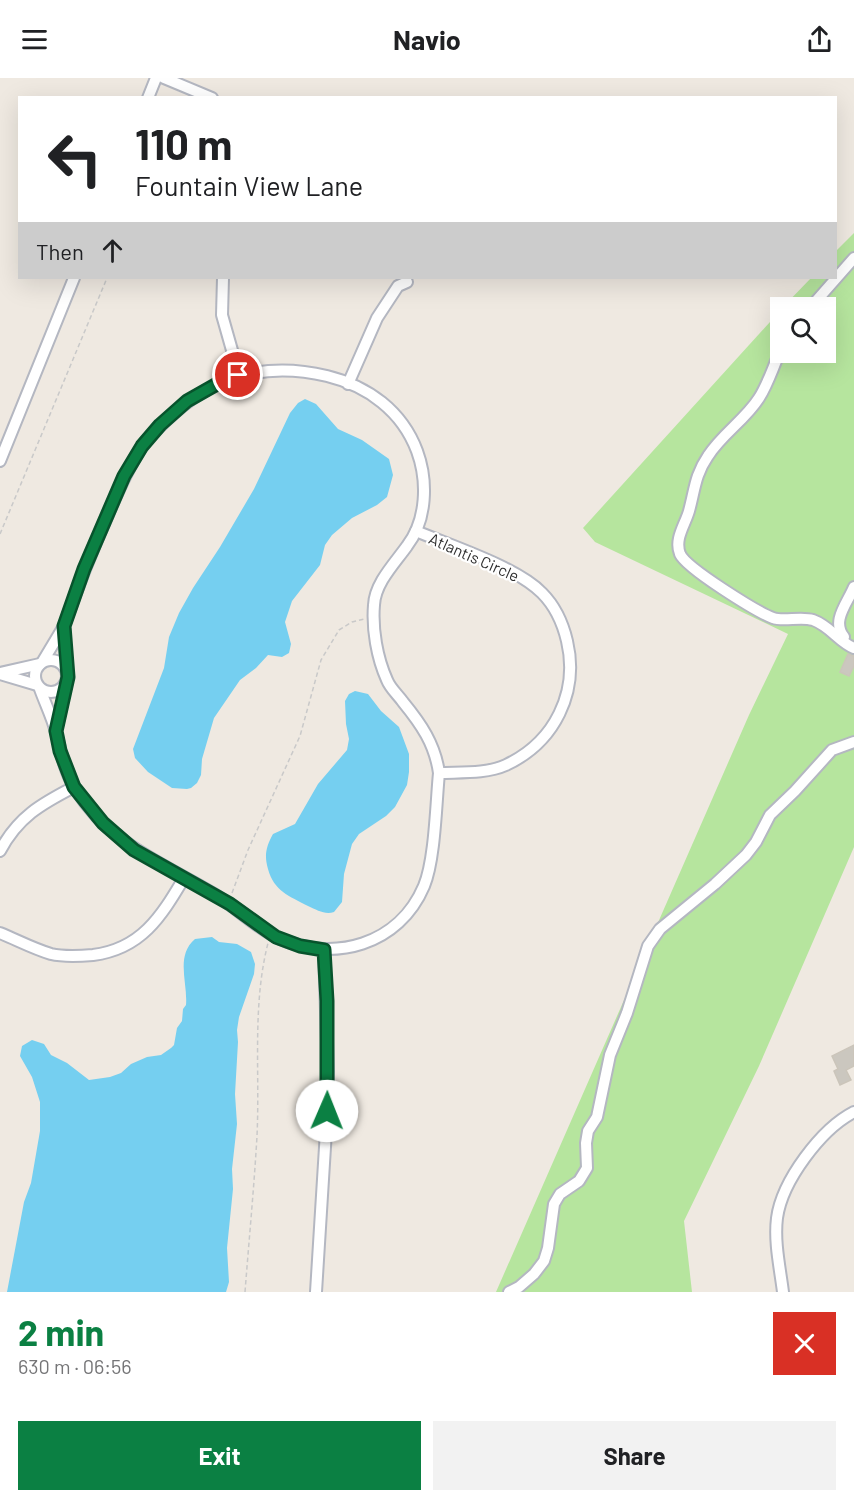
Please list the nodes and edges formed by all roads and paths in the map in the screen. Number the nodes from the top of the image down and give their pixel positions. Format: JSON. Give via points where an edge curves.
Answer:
{"nodes":[{"id":1,"x":156,"y":78,"type":"edge"},
{"id":2,"x":164,"y":78,"type":"edge"},
{"id":3,"x":149,"y":96,"type":"edge"},
{"id":4,"x":207,"y":96,"type":"edge"},
{"id":5,"x":854,"y":258,"type":"edge"},
{"id":6,"x":837,"y":277,"type":"edge"},
{"id":7,"x":74,"y":279,"type":"edge"},
{"id":8,"x":107,"y":279,"type":"edge"},
{"id":9,"x":223,"y":279,"type":"edge"},
{"id":10,"x":836,"y":279,"type":"edge"},
{"id":11,"x":407,"y":282,"type":"dead end"},
{"id":12,"x":820,"y":297,"type":"edge"},
{"id":13,"x":775,"y":363,"type":"edge"},
{"id":14,"x":238,"y":375,"type":"junction"},
{"id":15,"x":348,"y":384,"type":"junction"},
{"id":16,"x":0,"y":461,"type":"edge"},
{"id":17,"x":416,"y":531,"type":"junction"},
{"id":18,"x":0,"y":534,"type":"edge"},
{"id":19,"x":854,"y":586,"type":"edge"},
{"id":20,"x":374,"y":618,"type":"junction"},
{"id":21,"x":64,"y":626,"type":"junction"},
{"id":22,"x":854,"y":646,"type":"edge"},
{"id":23,"x":42,"y":663,"type":"junction"},
{"id":24,"x":66,"y":667,"type":"junction"},
{"id":25,"x":0,"y":673,"type":"edge"},
{"id":26,"x":66,"y":684,"type":"junction"},
{"id":27,"x":38,"y":687,"type":"junction"},
{"id":28,"x":56,"y":731,"type":"junction"},
{"id":29,"x":854,"y":742,"type":"edge"},
{"id":30,"x":439,"y":773,"type":"junction"},
{"id":31,"x":74,"y":787,"type":"junction"},
{"id":32,"x":0,"y":851,"type":"edge"},
{"id":33,"x":184,"y":878,"type":"junction"},
{"id":34,"x":230,"y":904,"type":"junction"},
{"id":35,"x":0,"y":933,"type":"edge"},
{"id":36,"x":273,"y":934,"type":"junction"},
{"id":37,"x":324,"y":950,"type":"junction"},
{"id":38,"x":854,"y":1112,"type":"edge"},
{"id":39,"x":245,"y":1292,"type":"edge"},
{"id":40,"x":316,"y":1292,"type":"edge"},
{"id":41,"x":509,"y":1292,"type":"edge"},
{"id":42,"x":783,"y":1292,"type":"edge"}],
"edges":[{"from":1,"to":3,"type":"street"},
{"from":2,"to":4,"type":"street"},
{"from":5,"to":6,"type":"street"},
{"from":7,"to":16,"type":"street"},
{"from":8,"to":18,"type":"path"},
{"from":9,"to":14,"type":"street","via":[[222,315]]},
{"from":10,"to":12,"type":"street"},
{"from":11,"to":15,"type":"street","via":[[398,286],[377,318]]},
{"from":13,"to":22,"type":"street","via":[[760,397],[719,440],[694,481],[689,513],[678,540],[679,553],[695,570],[759,612],[776,620],[811,619]]},
{"from":14,"to":15,"type":"street","via":[[294,370]]},
{"from":14,"to":21,"type":"street","via":[[187,401],[142,446],[124,476],[88,559]]},
{"from":15,"to":17,"type":"street","via":[[384,403],[407,430],[417,452],[425,493]]},
{"from":17,"to":20,"type":"street","via":[[382,581],[374,602]]},
{"from":17,"to":30,"type":"street","name":"Atlantis Circle","via":[[524,578],[543,593],[564,628],[570,653],[568,695],[547,735],[506,765]]},
{"from":19,"to":22,"type":"street","via":[[838,621],[838,630]]},
{"from":20,"to":30,"type":"street","via":[[378,653],[387,681],[423,727],[433,745]]},
{"from":20,"to":34,"type":"path","via":[[352,622],[330,642],[316,675],[300,736],[248,850]]},
{"from":21,"to":23,"type":"street"},
{"from":21,"to":24,"type":"street"},
{"from":23,"to":24,"type":"street","via":[[52,659]]},
{"from":23,"to":25,"type":"street"},
{"from":23,"to":27,"type":"street","via":[[35,677]]},
{"from":24,"to":26,"type":"street"},
{"from":25,"to":27,"type":"street"},
{"from":26,"to":27,"type":"street","via":[[51,693]]},
{"from":26,"to":28,"type":"street"},
{"from":27,"to":28,"type":"street"},
{"from":28,"to":31,"type":"street"},
{"from":29,"to":41,"type":"street","via":[[832,750],[770,815],[746,855],[660,929],[648,945],[609,1055],[597,1117],[588,1131],[587,1168],[554,1204],[544,1262]]},
{"from":30,"to":37,"type":"street","via":[[429,869],[413,905],[382,934],[366,943]]},
{"from":31,"to":32,"type":"street","via":[[25,816]]},
{"from":31,"to":33,"type":"street","via":[[103,823],[134,850]]},
{"from":33,"to":34,"type":"street"},
{"from":33,"to":35,"type":"street","via":[[154,924],[138,939],[103,954],[52,954]]},
{"from":34,"to":36,"type":"street"},
{"from":36,"to":37,"type":"street","via":[[300,946]]},
{"from":36,"to":39,"type":"path","via":[[262,966],[258,1005],[257,1134]]},
{"from":37,"to":40,"type":"street","via":[[327,1083]]},
{"from":38,"to":42,"type":"street","via":[[819,1140],[783,1198],[777,1217]]}]}
